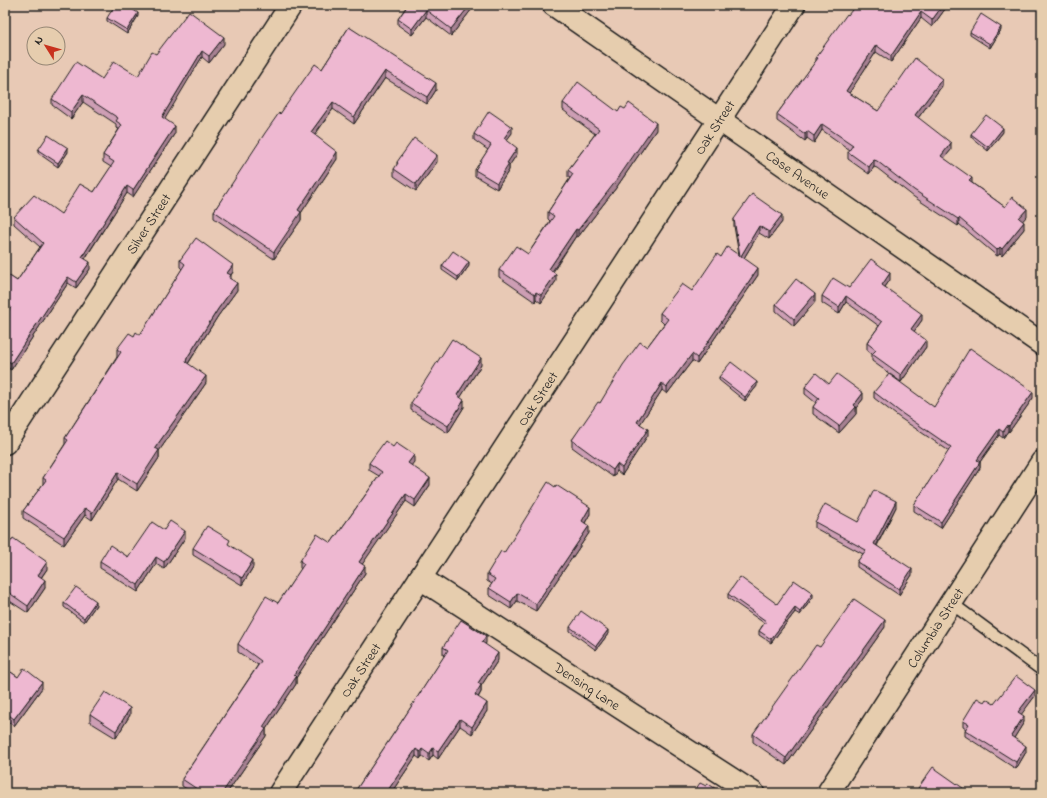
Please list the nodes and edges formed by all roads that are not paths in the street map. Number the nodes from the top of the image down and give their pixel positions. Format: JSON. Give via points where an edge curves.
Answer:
{"nodes":[{"id":1,"x":291,"y":5,"type":"edge"},
{"id":2,"x":554,"y":5,"type":"edge"},
{"id":3,"x":794,"y":5,"type":"edge"},
{"id":4,"x":720,"y":120,"type":"junction"},
{"id":5,"x":1042,"y":344,"type":"edge"},
{"id":6,"x":5,"y":443,"type":"edge"},
{"id":7,"x":1042,"y":462,"type":"edge"},
{"id":8,"x":420,"y":578,"type":"junction"},
{"id":9,"x":951,"y":603,"type":"junction"},
{"id":10,"x":1042,"y":670,"type":"edge"},
{"id":11,"x":280,"y":793,"type":"edge"},
{"id":12,"x":754,"y":793,"type":"edge"},
{"id":13,"x":828,"y":793,"type":"edge"}],
"edges":[{"from":1,"to":6,"type":"street","name":"Silver Street"},
{"from":2,"to":4,"type":"street","name":"Case Avenue"},
{"from":3,"to":4,"type":"street","name":"Oak Street"},
{"from":4,"to":5,"type":"street","name":"Case Avenue"},
{"from":4,"to":8,"type":"street","name":"Oak Street"},
{"from":7,"to":9,"type":"street","name":"Columbia Street"},
{"from":8,"to":11,"type":"street","name":"Oak Street"},
{"from":8,"to":12,"type":"street","name":"Densing Lane"},
{"from":9,"to":10,"type":"lane"},
{"from":9,"to":13,"type":"street","name":"Columbia Street"}]}
